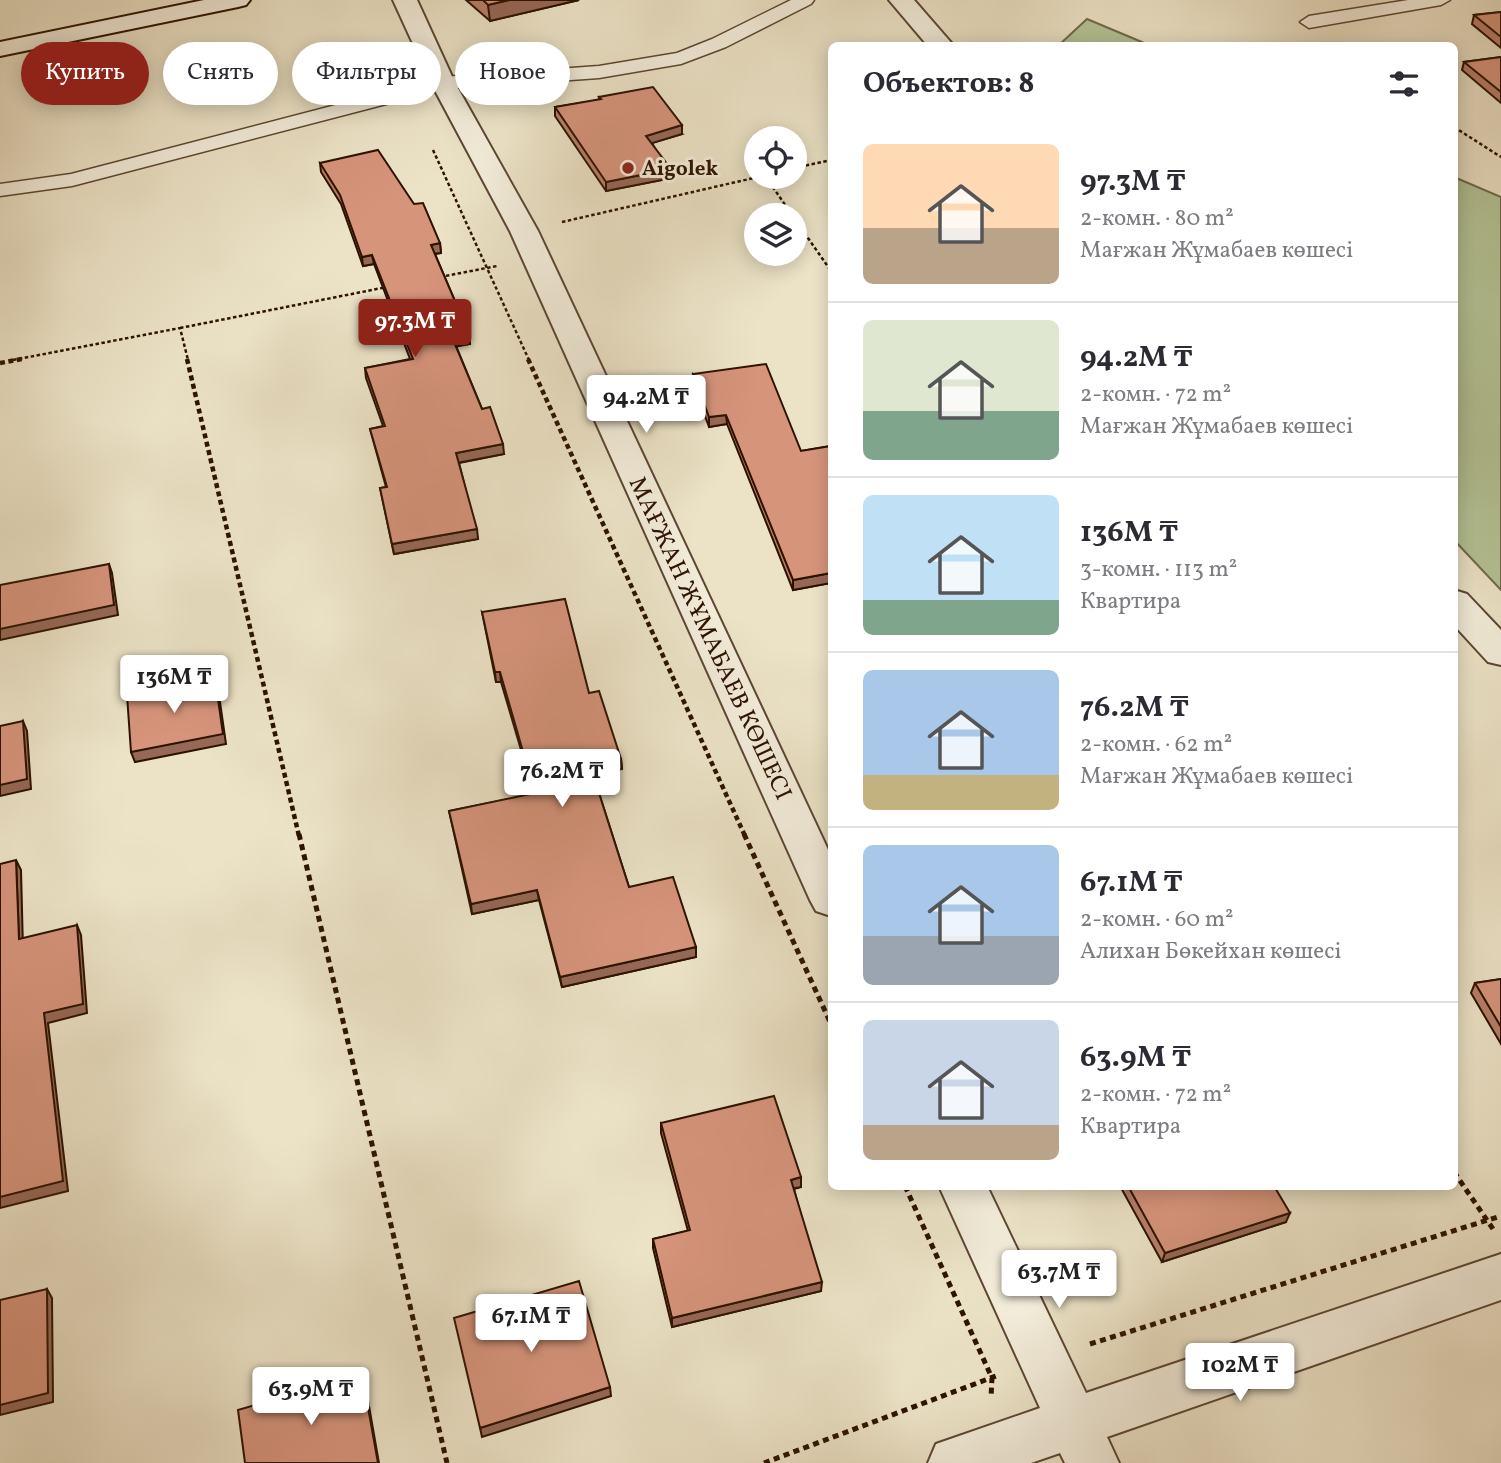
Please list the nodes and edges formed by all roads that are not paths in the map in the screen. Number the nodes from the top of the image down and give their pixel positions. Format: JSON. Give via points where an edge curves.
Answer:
{"nodes":[{"id":1,"x":238,"y":0,"type":"edge"},
{"id":2,"x":405,"y":0,"type":"edge"},
{"id":3,"x":805,"y":0,"type":"edge"},
{"id":4,"x":901,"y":0,"type":"edge"},
{"id":5,"x":1441,"y":0,"type":"edge"},
{"id":6,"x":1309,"y":22,"type":"dead end"},
{"id":7,"x":938,"y":42,"type":"edge"},
{"id":8,"x":0,"y":49,"type":"edge"},
{"id":9,"x":443,"y":83,"type":"junction"},
{"id":10,"x":0,"y":190,"type":"edge"},
{"id":11,"x":1458,"y":606,"type":"edge"},
{"id":12,"x":1501,"y":653,"type":"edge"},
{"id":13,"x":828,"y":893,"type":"edge"},
{"id":14,"x":965,"y":1190,"type":"edge"},
{"id":15,"x":1501,"y":1277,"type":"edge"},
{"id":16,"x":1082,"y":1442,"type":"edge"},
{"id":17,"x":972,"y":1457,"type":"edge"}],
"edges":[{"from":1,"to":8,"type":"street"},
{"from":2,"to":9,"type":"street","name":"МАҒЖАН ЖҰМАБАЕВ КӨШЕСІ"},
{"from":3,"to":9,"type":"lane","via":[[681,58],[599,72]]},
{"from":4,"to":7,"type":"street"},
{"from":5,"to":6,"type":"lane"},
{"from":9,"to":10,"type":"lane","via":[[72,180]]},
{"from":9,"to":13,"type":"street","name":"МАҒЖАН ЖҰМАБАЕВ КӨШЕСІ","via":[[530,244]]},
{"from":11,"to":12,"type":"street"},
{"from":14,"to":16,"type":"street"},
{"from":15,"to":16,"type":"street"},
{"from":16,"to":17,"type":"street"}]}
